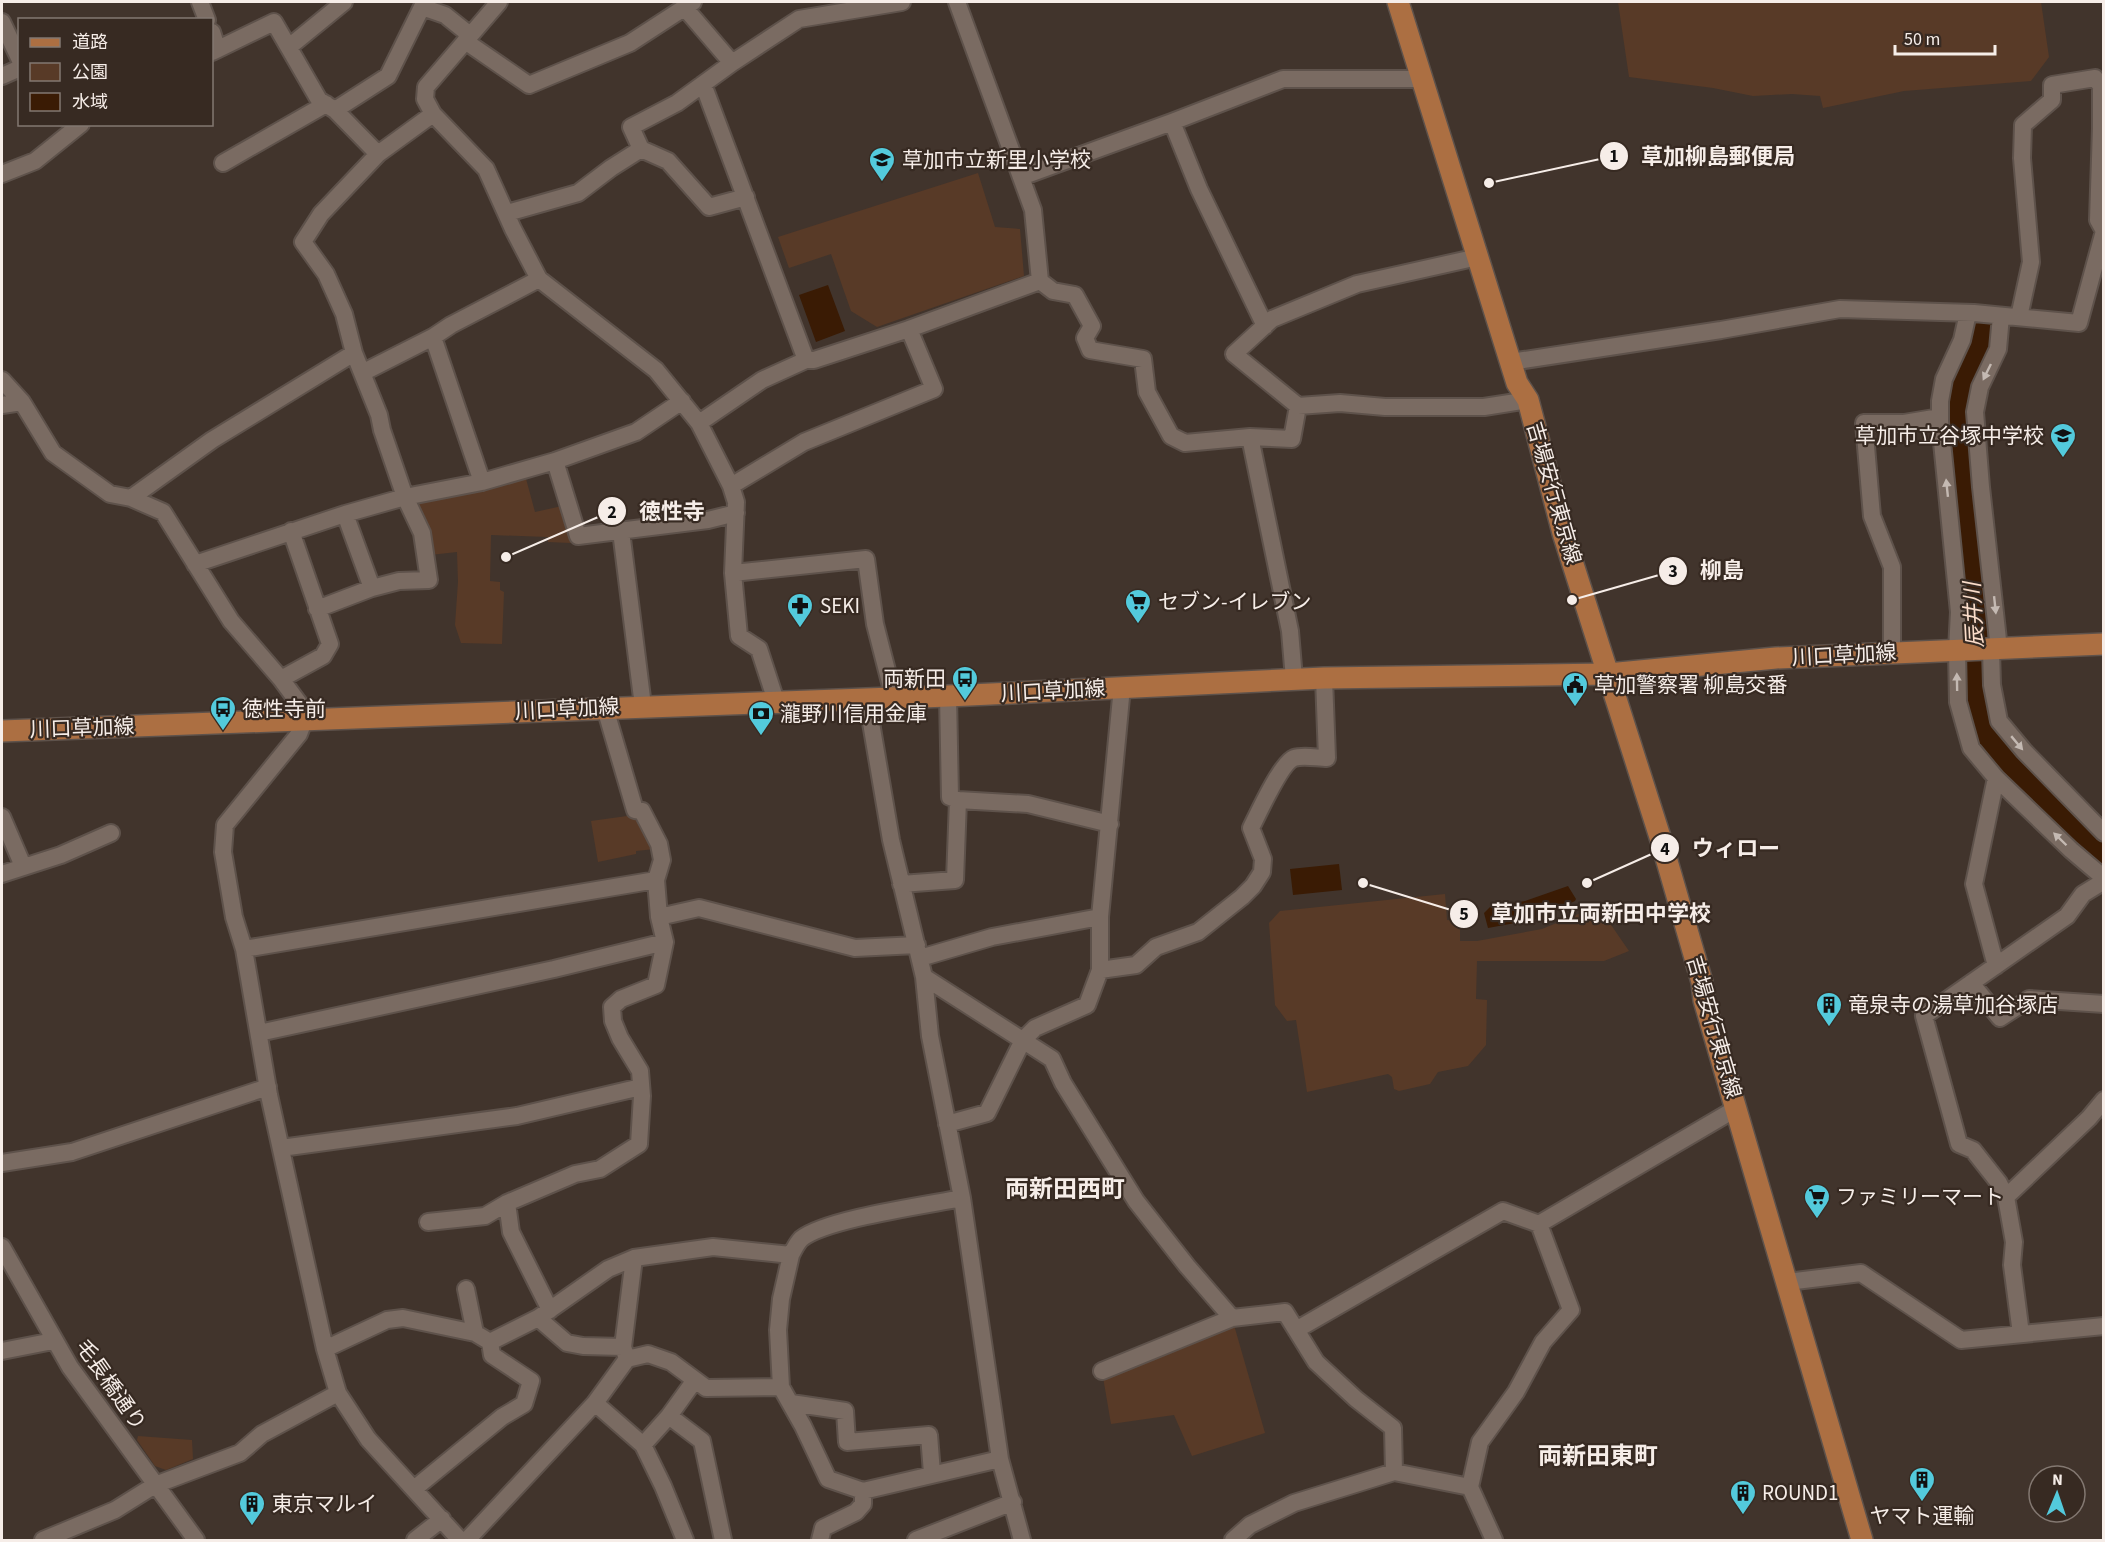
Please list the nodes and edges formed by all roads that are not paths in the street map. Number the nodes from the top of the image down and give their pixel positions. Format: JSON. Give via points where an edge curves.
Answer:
{"nodes":[{"id":1,"x":200,"y":2,"type":"edge"},
{"id":2,"x":344,"y":2,"type":"edge"},
{"id":3,"x":500,"y":2,"type":"edge"},
{"id":4,"x":902,"y":2,"type":"edge"},
{"id":5,"x":957,"y":2,"type":"edge"},
{"id":6,"x":1398,"y":2,"type":"edge"},
{"id":7,"x":416,"y":4,"type":"edge"},
{"id":8,"x":688,"y":4,"type":"edge"},
{"id":9,"x":206,"y":18,"type":"edge"},
{"id":10,"x":2,"y":22,"type":"edge"},
{"id":11,"x":468,"y":38,"type":"junction"},
{"id":12,"x":213,"y":44,"type":"edge"},
{"id":13,"x":289,"y":47,"type":"junction"},
{"id":14,"x":18,"y":56,"type":"edge"},
{"id":15,"x":732,"y":63,"type":"junction"},
{"id":16,"x":18,"y":69,"type":"edge"},
{"id":17,"x":2,"y":76,"type":"edge"},
{"id":18,"x":1423,"y":79,"type":"junction"},
{"id":19,"x":703,"y":84,"type":"junction"},
{"id":20,"x":2102,"y":86,"type":"edge"},
{"id":21,"x":330,"y":107,"type":"junction"},
{"id":22,"x":433,"y":114,"type":"junction"},
{"id":23,"x":1172,"y":122,"type":"junction"},
{"id":24,"x":79,"y":126,"type":"edge"},
{"id":25,"x":641,"y":148,"type":"junction"},
{"id":26,"x":378,"y":154,"type":"junction"},
{"id":27,"x":223,"y":163,"type":"dead end"},
{"id":28,"x":2,"y":174,"type":"edge"},
{"id":29,"x":1021,"y":177,"type":"junction"},
{"id":30,"x":746,"y":197,"type":"junction"},
{"id":31,"x":507,"y":213,"type":"junction"},
{"id":32,"x":2103,"y":231,"type":"edge"},
{"id":33,"x":1478,"y":257,"type":"junction"},
{"id":34,"x":2098,"y":273,"type":"edge"},
{"id":35,"x":539,"y":279,"type":"junction"},
{"id":36,"x":1040,"y":281,"type":"junction"},
{"id":37,"x":1968,"y":313,"type":"junction"},
{"id":38,"x":2001,"y":316,"type":"junction"},
{"id":39,"x":2019,"y":317,"type":"junction"},
{"id":40,"x":1265,"y":326,"type":"junction"},
{"id":41,"x":909,"y":329,"type":"junction"},
{"id":42,"x":433,"y":337,"type":"junction"},
{"id":43,"x":354,"y":353,"type":"junction"},
{"id":44,"x":806,"y":360,"type":"junction"},
{"id":45,"x":1511,"y":363,"type":"junction"},
{"id":46,"x":362,"y":373,"type":"junction"},
{"id":47,"x":2,"y":380,"type":"edge"},
{"id":48,"x":1528,"y":400,"type":"junction"},
{"id":49,"x":682,"y":401,"type":"junction"},
{"id":50,"x":22,"y":402,"type":"junction"},
{"id":51,"x":2,"y":405,"type":"edge"},
{"id":52,"x":1298,"y":405,"type":"junction"},
{"id":53,"x":1940,"y":417,"type":"junction"},
{"id":54,"x":699,"y":423,"type":"junction"},
{"id":55,"x":1250,"y":437,"type":"junction"},
{"id":56,"x":555,"y":461,"type":"junction"},
{"id":57,"x":482,"y":482,"type":"junction"},
{"id":58,"x":731,"y":486,"type":"junction"},
{"id":59,"x":405,"y":497,"type":"junction"},
{"id":60,"x":131,"y":498,"type":"junction"},
{"id":61,"x":736,"y":513,"type":"junction"},
{"id":62,"x":345,"y":514,"type":"junction"},
{"id":63,"x":291,"y":531,"type":"junction"},
{"id":64,"x":621,"y":531,"type":"junction"},
{"id":65,"x":195,"y":564,"type":"junction"},
{"id":66,"x":733,"y":573,"type":"junction"},
{"id":67,"x":372,"y":588,"type":"junction"},
{"id":68,"x":317,"y":609,"type":"junction"},
{"id":69,"x":2103,"y":644,"type":"edge"},
{"id":70,"x":1995,"y":649,"type":"junction"},
{"id":71,"x":1957,"y":650,"type":"junction"},
{"id":72,"x":1892,"y":652,"type":"junction"},
{"id":73,"x":1608,"y":674,"type":"junction"},
{"id":74,"x":1324,"y":678,"type":"junction"},
{"id":75,"x":281,"y":679,"type":"junction"},
{"id":76,"x":1294,"y":679,"type":"junction"},
{"id":77,"x":1122,"y":687,"type":"junction"},
{"id":78,"x":948,"y":696,"type":"junction"},
{"id":79,"x":894,"y":698,"type":"junction"},
{"id":80,"x":867,"y":699,"type":"junction"},
{"id":81,"x":776,"y":701,"type":"junction"},
{"id":82,"x":643,"y":706,"type":"junction"},
{"id":83,"x":605,"y":708,"type":"junction"},
{"id":84,"x":304,"y":721,"type":"junction"},
{"id":85,"x":2,"y":731,"type":"edge"},
{"id":86,"x":1996,"y":778,"type":"junction"},
{"id":87,"x":958,"y":800,"type":"junction"},
{"id":88,"x":2,"y":817,"type":"edge"},
{"id":89,"x":1110,"y":824,"type":"junction"},
{"id":90,"x":111,"y":833,"type":"dead end"},
{"id":91,"x":2103,"y":833,"type":"edge"},
{"id":92,"x":23,"y":866,"type":"junction"},
{"id":93,"x":2,"y":874,"type":"edge"},
{"id":94,"x":656,"y":880,"type":"junction"},
{"id":95,"x":2103,"y":880,"type":"edge"},
{"id":96,"x":901,"y":884,"type":"junction"},
{"id":97,"x":659,"y":917,"type":"junction"},
{"id":98,"x":1100,"y":917,"type":"junction"},
{"id":99,"x":665,"y":942,"type":"junction"},
{"id":100,"x":244,"y":949,"type":"junction"},
{"id":101,"x":919,"y":951,"type":"junction"},
{"id":102,"x":1995,"y":966,"type":"junction"},
{"id":103,"x":1100,"y":970,"type":"junction"},
{"id":104,"x":924,"y":977,"type":"junction"},
{"id":105,"x":1971,"y":983,"type":"junction"},
{"id":106,"x":2103,"y":1004,"type":"edge"},
{"id":107,"x":259,"y":1033,"type":"junction"},
{"id":108,"x":1023,"y":1040,"type":"junction"},
{"id":109,"x":268,"y":1087,"type":"junction"},
{"id":110,"x":641,"y":1087,"type":"junction"},
{"id":111,"x":2103,"y":1100,"type":"edge"},
{"id":112,"x":1737,"y":1108,"type":"junction"},
{"id":113,"x":947,"y":1124,"type":"junction"},
{"id":114,"x":281,"y":1148,"type":"junction"},
{"id":115,"x":2,"y":1163,"type":"edge"},
{"id":116,"x":2006,"y":1197,"type":"junction"},
{"id":117,"x":962,"y":1198,"type":"junction"},
{"id":118,"x":507,"y":1203,"type":"junction"},
{"id":119,"x":428,"y":1222,"type":"dead end"},
{"id":120,"x":1539,"y":1224,"type":"junction"},
{"id":121,"x":2,"y":1247,"type":"edge"},
{"id":122,"x":791,"y":1255,"type":"junction"},
{"id":123,"x":634,"y":1258,"type":"junction"},
{"id":124,"x":1787,"y":1282,"type":"junction"},
{"id":125,"x":466,"y":1289,"type":"dead end"},
{"id":126,"x":544,"y":1314,"type":"junction"},
{"id":127,"x":1232,"y":1318,"type":"junction"},
{"id":128,"x":2103,"y":1326,"type":"edge"},
{"id":129,"x":1296,"y":1330,"type":"junction"},
{"id":130,"x":475,"y":1334,"type":"junction"},
{"id":131,"x":2021,"y":1334,"type":"junction"},
{"id":132,"x":53,"y":1341,"type":"junction"},
{"id":133,"x":490,"y":1342,"type":"junction"},
{"id":134,"x":324,"y":1349,"type":"junction"},
{"id":135,"x":2,"y":1351,"type":"edge"},
{"id":136,"x":625,"y":1353,"type":"junction"},
{"id":137,"x":1102,"y":1371,"type":"dead end"},
{"id":138,"x":695,"y":1380,"type":"junction"},
{"id":139,"x":781,"y":1387,"type":"junction"},
{"id":140,"x":338,"y":1393,"type":"junction"},
{"id":141,"x":595,"y":1403,"type":"junction"},
{"id":142,"x":791,"y":1403,"type":"junction"},
{"id":143,"x":669,"y":1416,"type":"junction"},
{"id":144,"x":642,"y":1445,"type":"junction"},
{"id":145,"x":1000,"y":1459,"type":"junction"},
{"id":146,"x":1394,"y":1472,"type":"junction"},
{"id":147,"x":932,"y":1473,"type":"junction"},
{"id":148,"x":155,"y":1485,"type":"junction"},
{"id":149,"x":1470,"y":1487,"type":"junction"},
{"id":150,"x":414,"y":1489,"type":"junction"},
{"id":151,"x":863,"y":1491,"type":"junction"},
{"id":152,"x":1013,"y":1502,"type":"junction"},
{"id":153,"x":442,"y":1519,"type":"junction"},
{"id":154,"x":43,"y":1540,"type":"edge"},
{"id":155,"x":196,"y":1540,"type":"edge"},
{"id":156,"x":415,"y":1540,"type":"edge"},
{"id":157,"x":460,"y":1540,"type":"edge"},
{"id":158,"x":467,"y":1540,"type":"edge"},
{"id":159,"x":685,"y":1540,"type":"edge"},
{"id":160,"x":723,"y":1540,"type":"edge"},
{"id":161,"x":820,"y":1540,"type":"edge"},
{"id":162,"x":916,"y":1540,"type":"edge"},
{"id":163,"x":1022,"y":1540,"type":"edge"},
{"id":164,"x":1233,"y":1540,"type":"edge"},
{"id":165,"x":1494,"y":1540,"type":"edge"},
{"id":166,"x":1862,"y":1540,"type":"edge"}],
"edges":[{"from":1,"to":9,"type":"street"},
{"from":2,"to":13,"type":"street"},
{"from":3,"to":11,"type":"street"},
{"from":4,"to":15,"type":"street","via":[[799,20]]},
{"from":5,"to":29,"type":"street"},
{"from":6,"to":18,"type":"main road","name":"吉場安行東京線"},
{"from":7,"to":11,"type":"street","via":[[445,15]]},
{"from":7,"to":21,"type":"street","via":[[388,76]]},
{"from":8,"to":11,"type":"street","via":[[630,43],[529,85]]},
{"from":8,"to":15,"type":"street"},
{"from":10,"to":14,"type":"street"},
{"from":11,"to":22,"type":"street","via":[[426,87],[425,99]]},
{"from":12,"to":13,"type":"street","via":[[274,22]]},
{"from":13,"to":21,"type":"street","via":[[319,100]]},
{"from":15,"to":19,"type":"street"},
{"from":16,"to":17,"type":"street"},
{"from":18,"to":23,"type":"street","via":[[1282,79]]},
{"from":18,"to":33,"type":"main road","name":"吉場安行東京線"},
{"from":19,"to":25,"type":"street","via":[[631,128]]},
{"from":19,"to":30,"type":"street"},
{"from":20,"to":32,"type":"street","via":[[2098,220]]},
{"from":20,"to":39,"type":"street","via":[[2095,78],[2052,85],[2052,100],[2023,125],[2031,262]]},
{"from":21,"to":26,"type":"street"},
{"from":21,"to":27,"type":"street"},
{"from":22,"to":26,"type":"street"},
{"from":22,"to":31,"type":"street","via":[[486,169]]},
{"from":23,"to":29,"type":"street"},
{"from":23,"to":40,"type":"street","via":[[1199,189]]},
{"from":24,"to":28,"type":"street","via":[[35,161]]},
{"from":25,"to":30,"type":"street","via":[[668,161],[709,207]]},
{"from":25,"to":31,"type":"street","via":[[578,193]]},
{"from":26,"to":43,"type":"street","via":[[321,214],[303,242],[326,274],[344,314]]},
{"from":29,"to":36,"type":"street","via":[[1033,210]]},
{"from":30,"to":44,"type":"street"},
{"from":31,"to":35,"type":"street"},
{"from":32,"to":34,"type":"street"},
{"from":33,"to":40,"type":"street","via":[[1357,284],[1272,319]]},
{"from":33,"to":45,"type":"main road","name":"吉場安行東京線"},
{"from":34,"to":39,"type":"street","via":[[2079,323]]},
{"from":35,"to":42,"type":"street"},
{"from":35,"to":49,"type":"street","via":[[656,370]]},
{"from":36,"to":41,"type":"street"},
{"from":36,"to":55,"type":"street","via":[[1053,291],[1075,295],[1092,326],[1085,338],[1090,350],[1143,359],[1147,392],[1171,436],[1185,443]]},
{"from":37,"to":38,"type":"street"},
{"from":37,"to":45,"type":"street","via":[[1839,309]]},
{"from":37,"to":53,"type":"street","via":[[1962,340],[1944,379]]},
{"from":38,"to":39,"type":"street"},
{"from":38,"to":70,"type":"street","one_way":true,"via":[[1998,349],[1980,387],[1975,412]]},
{"from":40,"to":52,"type":"street","via":[[1234,354]]},
{"from":41,"to":44,"type":"street"},
{"from":41,"to":58,"type":"street","via":[[934,389],[804,442]]},
{"from":42,"to":46,"type":"street"},
{"from":42,"to":57,"type":"street"},
{"from":43,"to":46,"type":"street"},
{"from":43,"to":60,"type":"street","via":[[212,440]]},
{"from":44,"to":54,"type":"street","via":[[762,380]]},
{"from":45,"to":48,"type":"main road","name":"吉場安行東京線"},
{"from":46,"to":59,"type":"street"},
{"from":47,"to":50,"type":"street"},
{"from":48,"to":52,"type":"street","via":[[1484,407]]},
{"from":48,"to":73,"type":"main road","name":"吉場安行東京線","via":[[1563,533]]},
{"from":49,"to":54,"type":"street"},
{"from":49,"to":56,"type":"street","via":[[636,432]]},
{"from":50,"to":51,"type":"street"},
{"from":50,"to":60,"type":"street","via":[[53,453],[110,494]]},
{"from":52,"to":55,"type":"street","via":[[1292,440]]},
{"from":71,"to":53,"type":"street","one_way":true,"via":[[1959,612]]},
{"from":53,"to":72,"type":"street","via":[[1904,423],[1864,423],[1872,516],[1892,567]]},
{"from":54,"to":58,"type":"street"},
{"from":55,"to":76,"type":"street","via":[[1290,630]]},
{"from":56,"to":57,"type":"street"},
{"from":56,"to":64,"type":"street","via":[[578,536]]},
{"from":57,"to":59,"type":"street"},
{"from":58,"to":61,"type":"street"},
{"from":59,"to":62,"type":"street"},
{"from":59,"to":67,"type":"street","via":[[422,533],[429,580],[399,581]]},
{"from":60,"to":65,"type":"street","via":[[163,512]]},
{"from":61,"to":64,"type":"street"},
{"from":61,"to":66,"type":"street"},
{"from":62,"to":63,"type":"street"},
{"from":62,"to":67,"type":"street"},
{"from":63,"to":65,"type":"street"},
{"from":63,"to":68,"type":"street"},
{"from":64,"to":82,"type":"street"},
{"from":65,"to":75,"type":"street","via":[[231,621]]},
{"from":66,"to":79,"type":"street","via":[[866,560],[875,624]]},
{"from":66,"to":81,"type":"street","via":[[739,636],[759,649]]},
{"from":67,"to":68,"type":"street"},
{"from":68,"to":75,"type":"street","via":[[330,644],[323,656]]},
{"from":69,"to":70,"type":"main road","name":"川口草加線"},
{"from":70,"to":71,"type":"main road","name":"川口草加線"},
{"from":70,"to":91,"type":"street","one_way":true,"via":[[1992,685],[1999,721]]},
{"from":71,"to":72,"type":"main road","name":"川口草加線"},
{"from":86,"to":71,"type":"street","one_way":true,"via":[[1971,748],[1958,702]]},
{"from":72,"to":73,"type":"main road","name":"川口草加線"},
{"from":73,"to":74,"type":"main road","name":"川口草加線"},
{"from":73,"to":112,"type":"main road","name":"吉場安行東京線","via":[[1660,837]]},
{"from":74,"to":76,"type":"main road","name":"川口草加線"},
{"from":74,"to":103,"type":"street","via":[[1327,758],[1295,758],[1279,774],[1251,828],[1263,859],[1262,872],[1253,886],[1198,932],[1156,947],[1136,965]]},
{"from":75,"to":84,"type":"street","via":[[301,706]]},
{"from":76,"to":77,"type":"main road","name":"川口草加線"},
{"from":77,"to":78,"type":"main road","name":"川口草加線"},
{"from":77,"to":89,"type":"street"},
{"from":78,"to":79,"type":"main road","name":"川口草加線"},
{"from":78,"to":87,"type":"street","via":[[950,797]]},
{"from":79,"to":80,"type":"main road","name":"川口草加線"},
{"from":80,"to":81,"type":"main road","name":"川口草加線"},
{"from":80,"to":96,"type":"street"},
{"from":81,"to":82,"type":"main road","name":"川口草加線"},
{"from":82,"to":83,"type":"main road","name":"川口草加線"},
{"from":83,"to":84,"type":"main road","name":"川口草加線"},
{"from":83,"to":94,"type":"street","via":[[635,810],[642,811],[659,844],[662,860]]},
{"from":84,"to":85,"type":"main road","name":"川口草加線"},
{"from":84,"to":100,"type":"street","via":[[299,734],[225,825],[223,852],[234,917]]},
{"from":95,"to":86,"type":"street","one_way":true},
{"from":86,"to":102,"type":"street","via":[[1974,884]]},
{"from":87,"to":89,"type":"street","via":[[1028,804]]},
{"from":87,"to":96,"type":"street","via":[[955,880]]},
{"from":88,"to":92,"type":"street"},
{"from":89,"to":98,"type":"street"},
{"from":90,"to":92,"type":"street","via":[[61,855]]},
{"from":92,"to":93,"type":"street"},
{"from":94,"to":97,"type":"street"},
{"from":94,"to":100,"type":"street"},
{"from":95,"to":102,"type":"street","via":[[2083,894],[2067,916]]},
{"from":96,"to":101,"type":"street"},
{"from":97,"to":99,"type":"street"},
{"from":97,"to":101,"type":"street","via":[[699,908],[855,948]]},
{"from":98,"to":101,"type":"street"},
{"from":98,"to":103,"type":"street"},
{"from":99,"to":107,"type":"street"},
{"from":99,"to":110,"type":"street","via":[[656,985],[621,999],[612,1007],[620,1038],[640,1071]]},
{"from":100,"to":107,"type":"street"},
{"from":101,"to":104,"type":"street"},
{"from":102,"to":105,"type":"street"},
{"from":103,"to":108,"type":"street","via":[[1087,1005],[1035,1028]]},
{"from":104,"to":108,"type":"street"},
{"from":104,"to":113,"type":"street","via":[[930,1036]]},
{"from":105,"to":106,"type":"street","via":[[2000,1018],[2029,999]]},
{"from":105,"to":116,"type":"street","via":[[1924,1016],[1959,1144],[1973,1150]]},
{"from":107,"to":109,"type":"street"},
{"from":108,"to":113,"type":"street","via":[[987,1113]]},
{"from":108,"to":127,"type":"street","via":[[1052,1059],[1136,1201]]},
{"from":109,"to":114,"type":"street"},
{"from":109,"to":115,"type":"street","via":[[72,1152]]},
{"from":110,"to":114,"type":"street","via":[[517,1116]]},
{"from":110,"to":118,"type":"street","via":[[639,1144],[600,1169],[575,1174]]},
{"from":111,"to":116,"type":"street"},
{"from":112,"to":120,"type":"street"},
{"from":112,"to":124,"type":"main road","name":"吉場安行東京線"},
{"from":113,"to":117,"type":"street"},
{"from":114,"to":134,"type":"street"},
{"from":116,"to":131,"type":"street","via":[[2014,1242],[2012,1265]]},
{"from":117,"to":122,"type":"street","via":[[834,1225],[804,1237]]},
{"from":117,"to":145,"type":"street"},
{"from":118,"to":119,"type":"street","via":[[485,1216]]},
{"from":118,"to":126,"type":"street","via":[[511,1232]]},
{"from":120,"to":129,"type":"street","via":[[1503,1211]]},
{"from":120,"to":149,"type":"street","via":[[1571,1310],[1543,1342],[1516,1392],[1480,1442]]},
{"from":121,"to":132,"type":"street","name":"毛長橋通り"},
{"from":122,"to":123,"type":"street","via":[[713,1247]]},
{"from":122,"to":139,"type":"street","via":[[778,1330]]},
{"from":123,"to":126,"type":"street","via":[[608,1269]]},
{"from":123,"to":136,"type":"street"},
{"from":124,"to":131,"type":"street","via":[[1861,1273],[1961,1340]]},
{"from":124,"to":166,"type":"main road","name":"吉場安行東京線"},
{"from":125,"to":130,"type":"street"},
{"from":126,"to":133,"type":"street"},
{"from":126,"to":136,"type":"street","via":[[567,1343]]},
{"from":127,"to":129,"type":"street","via":[[1285,1312]]},
{"from":127,"to":137,"type":"street"},
{"from":128,"to":131,"type":"street"},
{"from":129,"to":146,"type":"street","via":[[1316,1362],[1393,1428]]},
{"from":130,"to":133,"type":"street"},
{"from":130,"to":134,"type":"street","via":[[403,1318],[387,1320]]},
{"from":132,"to":135,"type":"street"},
{"from":132,"to":148,"type":"street","name":"毛長橋通り"},
{"from":133,"to":150,"type":"street","via":[[492,1355],[531,1382],[524,1404],[502,1417]]},
{"from":134,"to":140,"type":"street"},
{"from":136,"to":138,"type":"street","via":[[648,1354],[671,1362]]},
{"from":136,"to":141,"type":"street"},
{"from":138,"to":139,"type":"street","via":[[706,1388]]},
{"from":138,"to":143,"type":"street"},
{"from":139,"to":142,"type":"street"},
{"from":140,"to":148,"type":"street","via":[[262,1434],[240,1454]]},
{"from":140,"to":150,"type":"street","via":[[368,1439]]},
{"from":141,"to":144,"type":"street"},
{"from":141,"to":158,"type":"street"},
{"from":142,"to":147,"type":"street","via":[[845,1411],[847,1442],[929,1435]]},
{"from":142,"to":151,"type":"street","via":[[828,1479]]},
{"from":143,"to":144,"type":"street"},
{"from":143,"to":160,"type":"street","via":[[702,1442]]},
{"from":144,"to":159,"type":"street"},
{"from":145,"to":147,"type":"street"},
{"from":145,"to":152,"type":"street"},
{"from":146,"to":149,"type":"street"},
{"from":146,"to":164,"type":"street","via":[[1294,1503],[1250,1525]]},
{"from":147,"to":151,"type":"street"},
{"from":148,"to":154,"type":"street","via":[[115,1510]]},
{"from":148,"to":155,"type":"street","name":"毛長橋通り"},
{"from":149,"to":165,"type":"street"},
{"from":150,"to":153,"type":"street"},
{"from":151,"to":161,"type":"street","via":[[863,1504],[856,1512],[823,1528]]},
{"from":152,"to":162,"type":"street"},
{"from":152,"to":163,"type":"street"},
{"from":153,"to":156,"type":"street"},
{"from":153,"to":157,"type":"street"}]}
